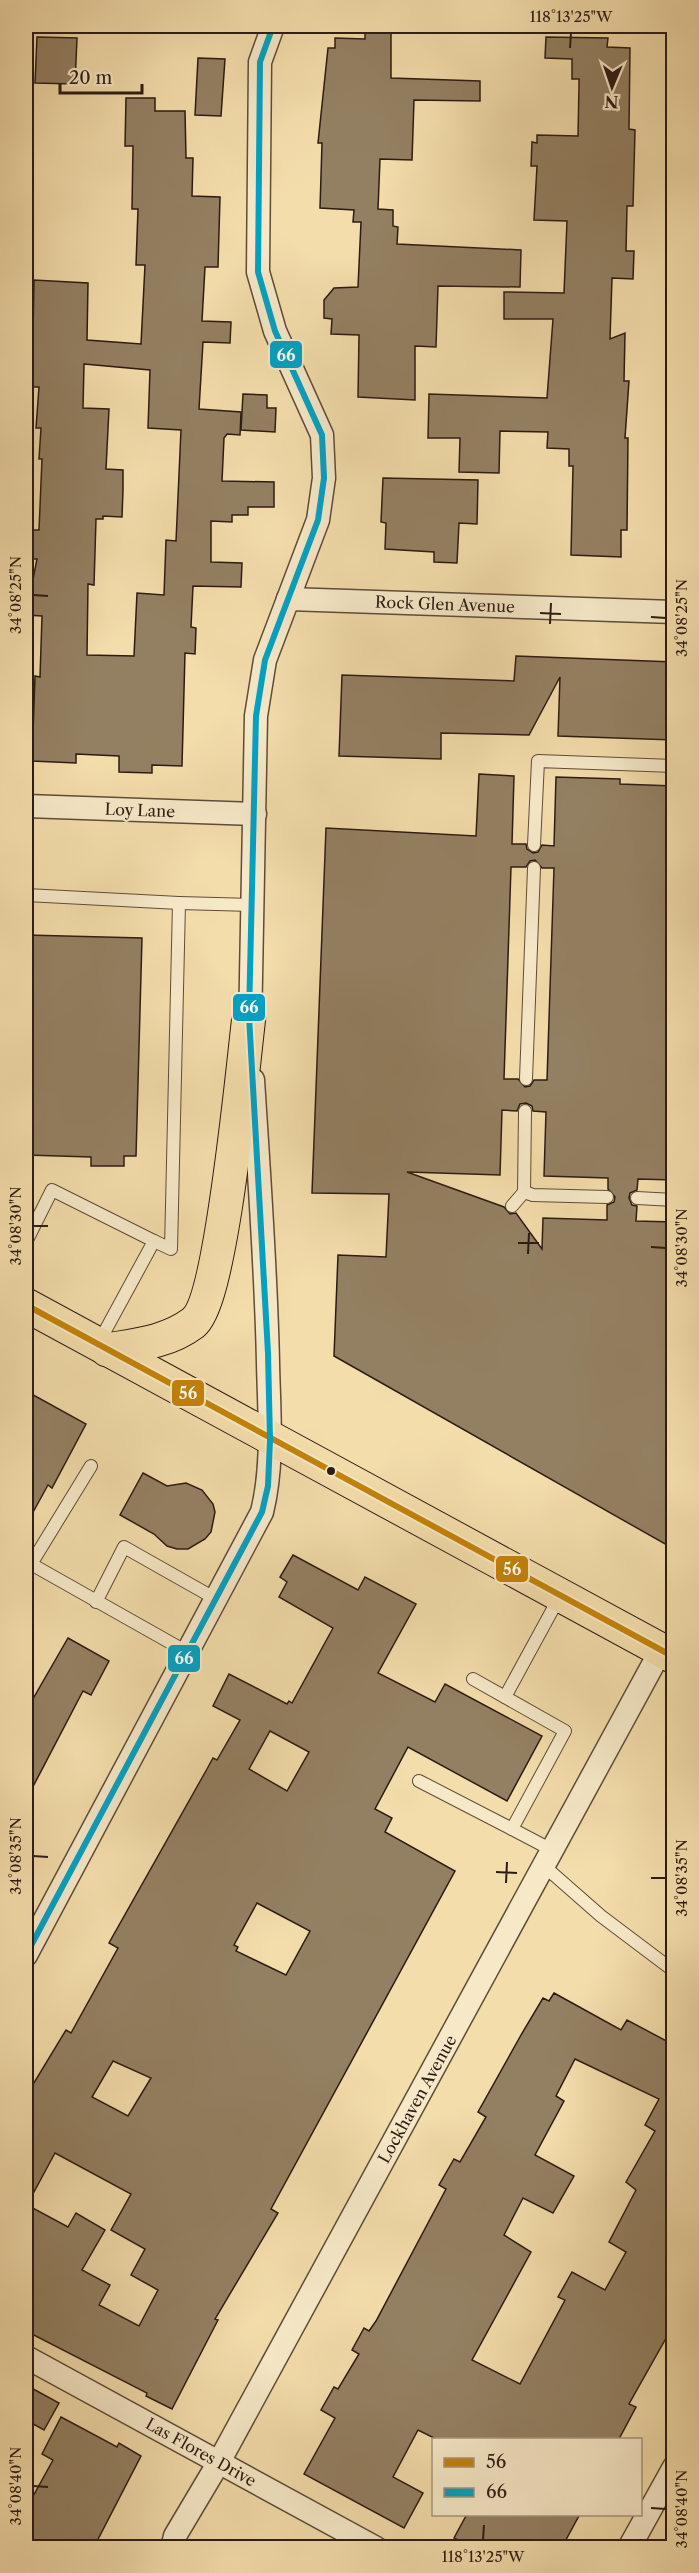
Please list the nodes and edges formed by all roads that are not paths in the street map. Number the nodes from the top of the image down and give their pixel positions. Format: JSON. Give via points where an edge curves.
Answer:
{"nodes":[{"id":1,"x":273,"y":26,"type":"edge"},
{"id":2,"x":288,"y":598,"type":"junction"},
{"id":3,"x":674,"y":612,"type":"edge"},
{"id":4,"x":674,"y":766,"type":"edge"},
{"id":5,"x":26,"y":806,"type":"edge"},
{"id":6,"x":255,"y":814,"type":"junction"},
{"id":7,"x":534,"y":845,"type":"dead end"},
{"id":8,"x":534,"y":868,"type":"dead end"},
{"id":9,"x":26,"y":895,"type":"edge"},
{"id":10,"x":180,"y":903,"type":"junction"},
{"id":11,"x":253,"y":905,"type":"junction"},
{"id":12,"x":249,"y":1016,"type":"junction"},
{"id":13,"x":526,"y":1079,"type":"dead end"},
{"id":14,"x":525,"y":1111,"type":"dead end"},
{"id":15,"x":524,"y":1192,"type":"junction"},
{"id":16,"x":607,"y":1197,"type":"dead end"},
{"id":17,"x":637,"y":1198,"type":"dead end"},
{"id":18,"x":674,"y":1200,"type":"edge"},
{"id":19,"x":512,"y":1206,"type":"dead end"},
{"id":20,"x":154,"y":1241,"type":"junction"},
{"id":21,"x":26,"y":1242,"type":"edge"},
{"id":22,"x":26,"y":1305,"type":"edge"},
{"id":23,"x":102,"y":1347,"type":"junction"},
{"id":24,"x":270,"y":1440,"type":"junction"},
{"id":25,"x":91,"y":1466,"type":"dead end"},
{"id":26,"x":560,"y":1596,"type":"junction"},
{"id":27,"x":216,"y":1599,"type":"junction"},
{"id":28,"x":96,"y":1602,"type":"junction"},
{"id":29,"x":187,"y":1652,"type":"junction"},
{"id":30,"x":667,"y":1653,"type":"edge"},
{"id":31,"x":473,"y":1679,"type":"dead end"},
{"id":32,"x":505,"y":1697,"type":"junction"},
{"id":33,"x":419,"y":1781,"type":"dead end"},
{"id":34,"x":512,"y":1828,"type":"junction"},
{"id":35,"x":548,"y":1858,"type":"junction"},
{"id":36,"x":26,"y":1954,"type":"edge"},
{"id":37,"x":674,"y":1971,"type":"edge"},
{"id":38,"x":26,"y":2357,"type":"edge"},
{"id":39,"x":219,"y":2462,"type":"junction"},
{"id":40,"x":674,"y":2467,"type":"edge"},
{"id":41,"x":172,"y":2547,"type":"edge"},
{"id":42,"x":376,"y":2547,"type":"edge"},
{"id":43,"x":629,"y":2547,"type":"edge"}],
"edges":[{"from":1,"to":2,"type":"street","via":[[260,63],[258,272],[275,331],[322,435],[324,478],[318,520]]},
{"from":2,"to":3,"type":"street","name":"Rock Glen Avenue"},
{"from":2,"to":6,"type":"street","via":[[265,660],[256,716]]},
{"from":4,"to":7,"type":"lane","via":[[538,761]]},
{"from":5,"to":6,"type":"street","name":"Loy Lane"},
{"from":6,"to":11,"type":"street"},
{"from":8,"to":13,"type":"lane"},
{"from":9,"to":10,"type":"lane"},
{"from":10,"to":11,"type":"lane"},
{"from":10,"to":20,"type":"lane","via":[[171,1249]]},
{"from":11,"to":12,"type":"street"},
{"from":12,"to":23,"type":"main road","via":[[212,1284],[195,1322],[161,1340]]},
{"from":12,"to":24,"type":"street"},
{"from":14,"to":15,"type":"lane"},
{"from":15,"to":16,"type":"lane"},
{"from":15,"to":19,"type":"lane"},
{"from":17,"to":18,"type":"lane"},
{"from":20,"to":21,"type":"lane","via":[[52,1190]]},
{"from":20,"to":23,"type":"lane"},
{"from":22,"to":23,"type":"main road"},
{"from":23,"to":24,"type":"main road"},
{"from":24,"to":26,"type":"main road"},
{"from":24,"to":27,"type":"street","via":[[268,1486],[262,1512]]},
{"from":25,"to":28,"type":"lane","via":[[31,1564]]},
{"from":26,"to":30,"type":"main road"},
{"from":26,"to":32,"type":"lane"},
{"from":27,"to":28,"type":"lane","via":[[124,1547]]},
{"from":27,"to":29,"type":"street"},
{"from":28,"to":29,"type":"lane"},
{"from":29,"to":36,"type":"street"},
{"from":30,"to":35,"type":"street","name":"Lockhaven Avenue"},
{"from":31,"to":32,"type":"lane"},
{"from":32,"to":34,"type":"lane","via":[[565,1731]]},
{"from":33,"to":34,"type":"lane"},
{"from":34,"to":35,"type":"lane"},
{"from":35,"to":37,"type":"lane","via":[[602,1916]]},
{"from":35,"to":39,"type":"street","name":"Lockhaven Avenue"},
{"from":38,"to":39,"type":"street","name":"Las Flores Drive"},
{"from":39,"to":41,"type":"street","name":"Lockhaven Avenue"},
{"from":39,"to":42,"type":"street","name":"Las Flores Drive"},
{"from":40,"to":43,"type":"street"}]}
